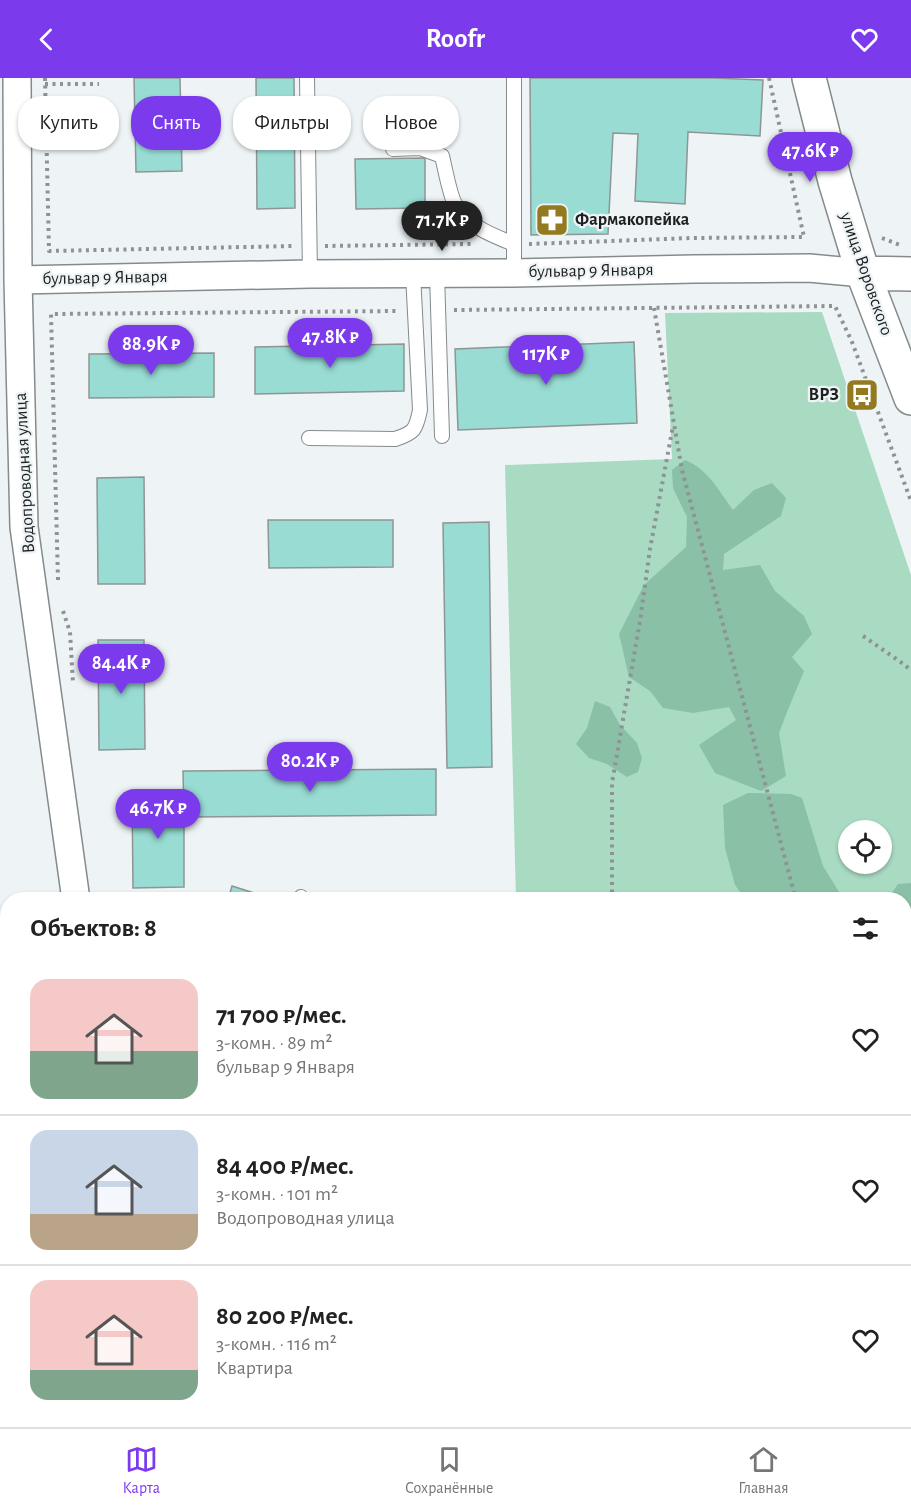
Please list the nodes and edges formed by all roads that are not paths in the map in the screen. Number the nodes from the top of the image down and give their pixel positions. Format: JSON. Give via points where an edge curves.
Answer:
{"nodes":[{"id":1,"x":17,"y":78,"type":"edge"},
{"id":2,"x":307,"y":78,"type":"edge"},
{"id":3,"x":514,"y":78,"type":"edge"},
{"id":4,"x":809,"y":78,"type":"edge"},
{"id":5,"x":426,"y":150,"type":"edge"},
{"id":6,"x":514,"y":244,"type":"junction"},
{"id":7,"x":909,"y":260,"type":"edge"},
{"id":8,"x":514,"y":273,"type":"junction"},
{"id":9,"x":863,"y":273,"type":"junction"},
{"id":10,"x":310,"y":274,"type":"junction"},
{"id":11,"x":425,"y":274,"type":"junction"},
{"id":12,"x":9,"y":276,"type":"edge"},
{"id":13,"x":911,"y":398,"type":"edge"},
{"id":14,"x":442,"y":436,"type":"dead end"},
{"id":15,"x":309,"y":438,"type":"dead end"},
{"id":16,"x":75,"y":892,"type":"edge"}],
"edges":[{"from":1,"to":12,"type":"street","name":"Водопроводная улица"},
{"from":2,"to":10,"type":"lane"},
{"from":3,"to":6,"type":"lane"},
{"from":4,"to":9,"type":"main road","name":"улица Воровского"},
{"from":5,"to":6,"type":"lane","via":[[442,156],[454,202],[468,221]]},
{"from":6,"to":8,"type":"lane"},
{"from":7,"to":9,"type":"main road","name":"бульвар 9 Января"},
{"from":8,"to":9,"type":"street","name":"бульвар 9 Января","via":[[809,268]]},
{"from":8,"to":11,"type":"street","name":"бульвар 9 Января"},
{"from":9,"to":13,"type":"main road","name":"улица Воровского"},
{"from":10,"to":11,"type":"street","name":"бульвар 9 Января"},
{"from":10,"to":12,"type":"street","name":"бульвар 9 Января"},
{"from":11,"to":14,"type":"lane"},
{"from":11,"to":15,"type":"lane","via":[[417,425],[408,435],[395,440]]},
{"from":12,"to":16,"type":"street","name":"Водопроводная улица","via":[[24,527]]}]}
